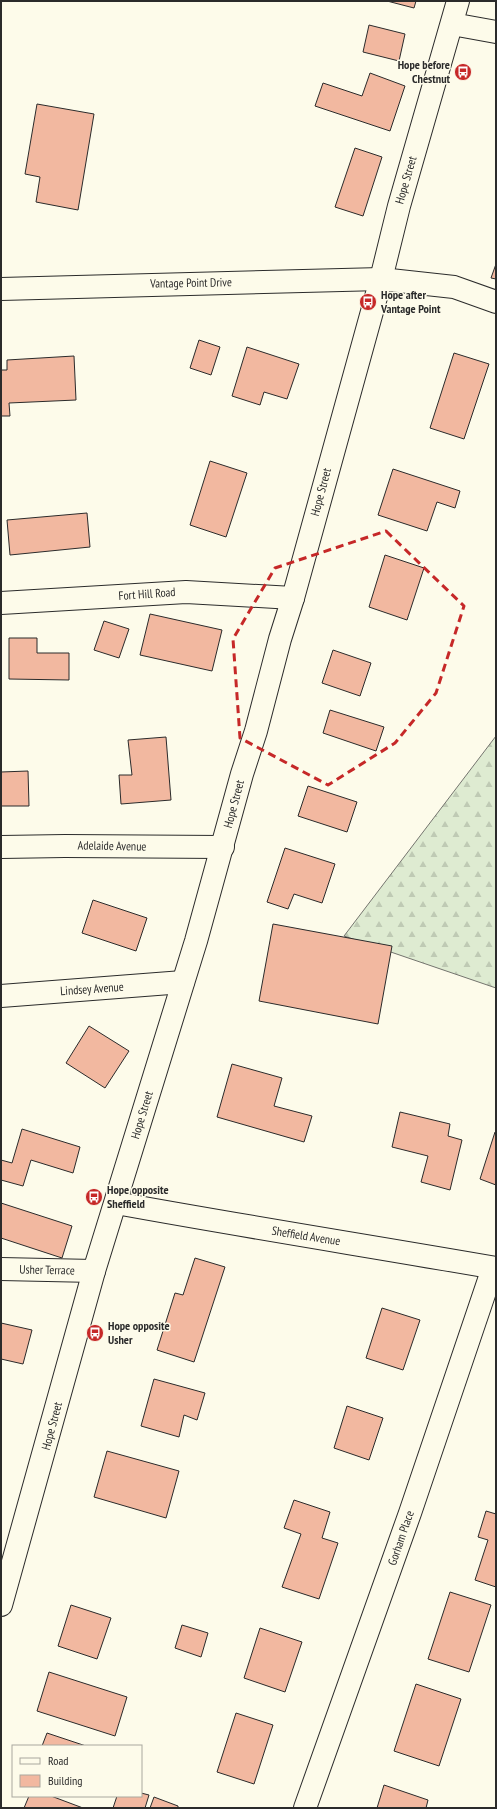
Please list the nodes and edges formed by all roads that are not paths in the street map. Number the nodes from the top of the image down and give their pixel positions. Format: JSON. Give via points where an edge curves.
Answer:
{"nodes":[{"id":1,"x":458,"y":1,"type":"edge"},
{"id":2,"x":452,"y":24,"type":"junction"},
{"id":3,"x":496,"y":32,"type":"edge"},
{"id":4,"x":381,"y":279,"type":"junction"},
{"id":5,"x":1,"y":289,"type":"edge"},
{"id":6,"x":496,"y":302,"type":"edge"},
{"id":7,"x":293,"y":598,"type":"junction"},
{"id":8,"x":1,"y":603,"type":"edge"},
{"id":9,"x":1,"y":847,"type":"edge"},
{"id":10,"x":223,"y":847,"type":"junction"},
{"id":11,"x":183,"y":982,"type":"junction"},
{"id":12,"x":1,"y":996,"type":"edge"},
{"id":13,"x":116,"y":1203,"type":"junction"},
{"id":14,"x":494,"y":1268,"type":"edge"},
{"id":15,"x":1,"y":1269,"type":"edge"},
{"id":16,"x":94,"y":1271,"type":"junction"},
{"id":17,"x":1,"y":1605,"type":"edge"},
{"id":18,"x":305,"y":1808,"type":"edge"}],
"edges":[{"from":1,"to":2,"type":"street","name":"Hope Street"},
{"from":2,"to":3,"type":"street"},
{"from":2,"to":4,"type":"street","name":"Hope Street","via":[[399,206]]},
{"from":4,"to":5,"type":"street","name":"Vantage Point Drive"},
{"from":4,"to":6,"type":"street","name":"Vantage Point Drive","via":[[454,287]]},
{"from":4,"to":7,"type":"street","name":"Hope Street"},
{"from":7,"to":8,"type":"street","name":"Fort Hill Road","via":[[186,592]]},
{"from":7,"to":10,"type":"street","name":"Hope Street"},
{"from":9,"to":10,"type":"street","name":"Adelaide Avenue"},
{"from":10,"to":11,"type":"street","name":"Hope Street"},
{"from":11,"to":12,"type":"street","name":"Lindsey Avenue"},
{"from":11,"to":13,"type":"street","name":"Hope Street"},
{"from":13,"to":14,"type":"street","name":"Sheffield Avenue"},
{"from":13,"to":16,"type":"street","name":"Hope Street"},
{"from":14,"to":18,"type":"street","name":"Gorham Place","via":[[408,1520]]},
{"from":15,"to":16,"type":"street","name":"Usher Terrace"},
{"from":16,"to":17,"type":"street","name":"Hope Street"}]}
